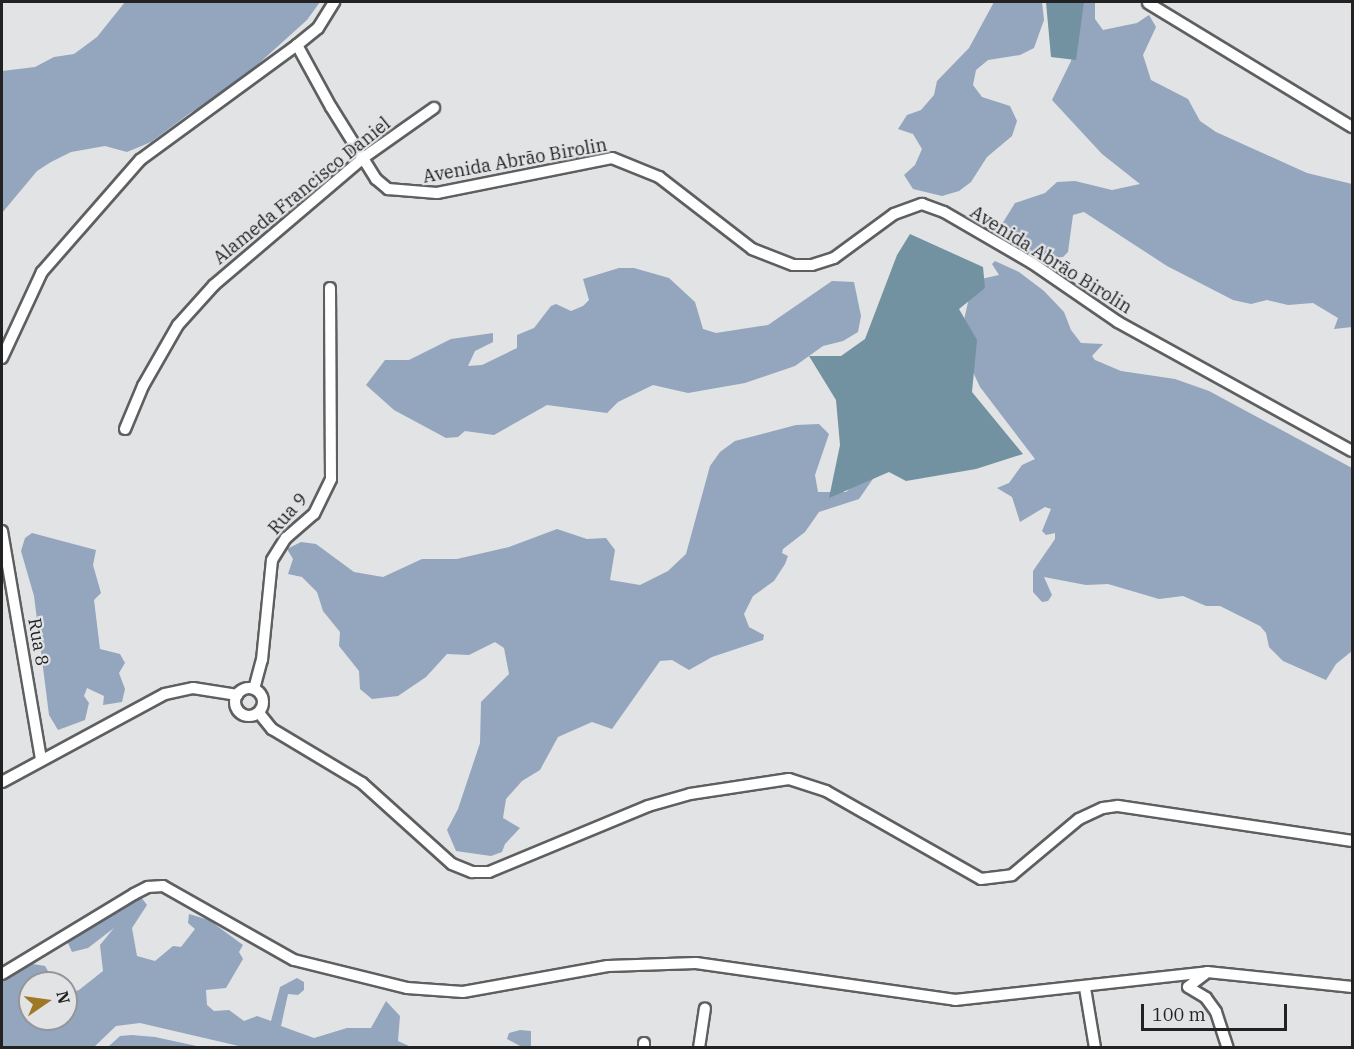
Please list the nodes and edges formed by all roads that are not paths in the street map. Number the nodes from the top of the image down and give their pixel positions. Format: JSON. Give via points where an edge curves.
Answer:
{"nodes":[{"id":1,"x":334,"y":2,"type":"edge"},
{"id":2,"x":1148,"y":3,"type":"edge"},
{"id":3,"x":297,"y":45,"type":"junction"},
{"id":4,"x":434,"y":108,"type":"dead end"},
{"id":5,"x":1353,"y":127,"type":"edge"},
{"id":6,"x":363,"y":158,"type":"junction"},
{"id":7,"x":330,"y":288,"type":"dead end"},
{"id":8,"x":2,"y":358,"type":"edge"},
{"id":9,"x":125,"y":429,"type":"dead end"},
{"id":10,"x":1353,"y":451,"type":"edge"},
{"id":11,"x":2,"y":531,"type":"edge"},
{"id":12,"x":254,"y":689,"type":"junction"},
{"id":13,"x":237,"y":694,"type":"junction"},
{"id":14,"x":258,"y":713,"type":"junction"},
{"id":15,"x":41,"y":758,"type":"junction"},
{"id":16,"x":2,"y":782,"type":"edge"},
{"id":17,"x":1353,"y":841,"type":"edge"},
{"id":18,"x":1207,"y":972,"type":"junction"},
{"id":19,"x":2,"y":974,"type":"edge"},
{"id":20,"x":1353,"y":987,"type":"edge"},
{"id":21,"x":1085,"y":988,"type":"junction"},
{"id":22,"x":705,"y":1008,"type":"dead end"},
{"id":23,"x":699,"y":1047,"type":"edge"},
{"id":24,"x":1095,"y":1047,"type":"edge"},
{"id":25,"x":1228,"y":1047,"type":"edge"}],
"edges":[{"from":1,"to":3,"type":"street","via":[[318,28]]},
{"from":2,"to":5,"type":"street"},
{"from":3,"to":6,"type":"street","name":"Avenida Abrão Birolin"},
{"from":3,"to":8,"type":"street","via":[[140,160],[42,272]]},
{"from":4,"to":6,"type":"street","name":"Alameda Francisco Daniel"},
{"from":6,"to":9,"type":"street","name":"Alameda Francisco Daniel","via":[[254,248],[178,325],[143,386]]},
{"from":6,"to":10,"type":"street","name":"Avenida Abrão Birolin","via":[[388,189],[418,195],[612,158],[659,177],[752,249],[793,264],[812,265],[834,258],[894,214],[922,204],[944,212],[1032,264],[1118,322]]},
{"from":7,"to":12,"type":"street","name":"Rua 9","via":[[330,479],[314,514],[286,538],[272,560],[262,660]]},
{"from":11,"to":15,"type":"street","name":"Rua 8"},
{"from":12,"to":13,"type":"street"},
{"from":12,"to":14,"type":"street","via":[[263,700]]},
{"from":13,"to":14,"type":"street","via":[[235,704],[239,712],[247,717]]},
{"from":13,"to":15,"type":"street","via":[[193,688],[165,694]]},
{"from":14,"to":17,"type":"street","via":[[272,729],[362,783],[452,864],[472,872],[489,872],[648,806],[690,794],[789,779],[826,791],[981,879],[1012,875],[1079,819],[1102,808],[1118,806]]},
{"from":15,"to":16,"type":"street"},
{"from":18,"to":20,"type":"street"},
{"from":18,"to":21,"type":"street"},
{"from":18,"to":25,"type":"street","via":[[1188,987],[1206,998],[1216,1011]]},
{"from":19,"to":21,"type":"street","via":[[135,894],[148,887],[163,886],[294,960],[407,988],[463,992],[608,966],[696,963],[955,1000]]},
{"from":21,"to":24,"type":"street"},
{"from":22,"to":23,"type":"street"}]}
